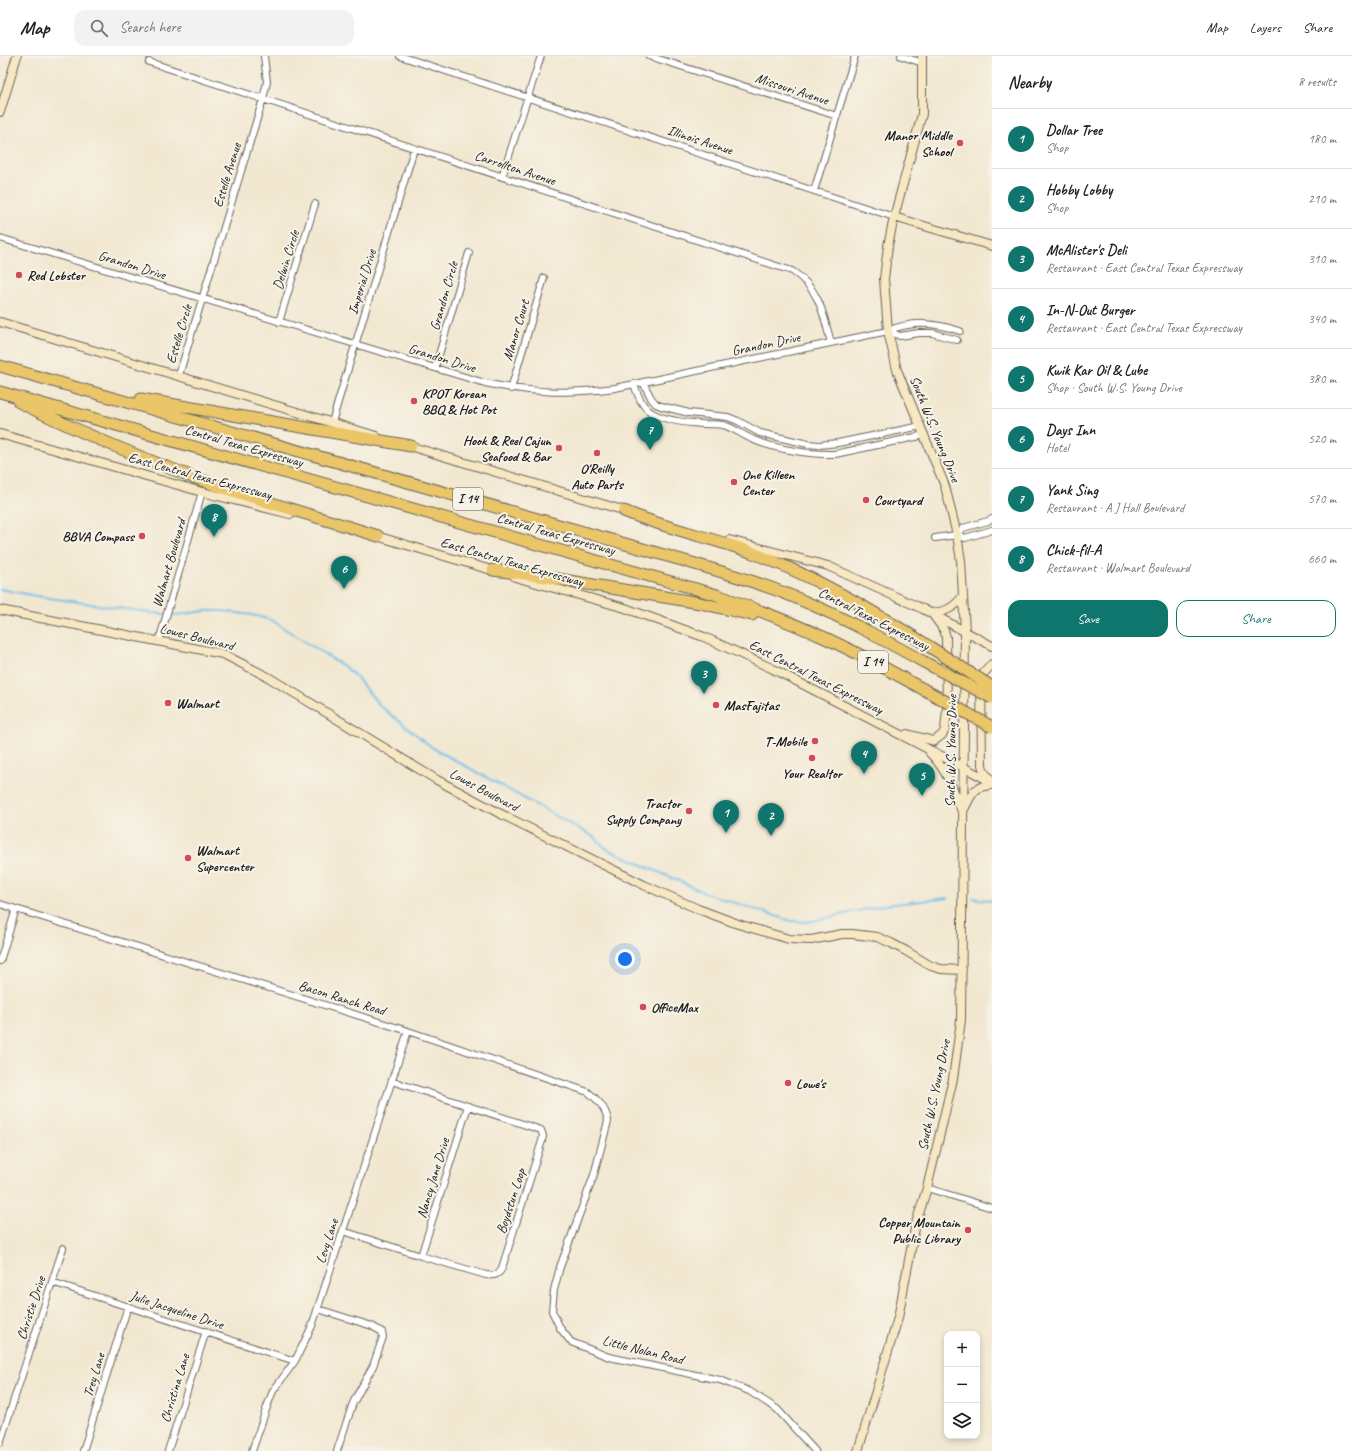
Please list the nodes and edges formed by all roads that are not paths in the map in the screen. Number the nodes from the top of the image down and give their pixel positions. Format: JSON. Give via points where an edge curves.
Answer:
{"nodes":[{"id":1,"x":17,"y":56,"type":"edge"},
{"id":2,"x":264,"y":56,"type":"edge"},
{"id":3,"x":400,"y":56,"type":"edge"},
{"id":4,"x":541,"y":56,"type":"edge"},
{"id":5,"x":649,"y":56,"type":"edge"},
{"id":6,"x":855,"y":56,"type":"edge"},
{"id":7,"x":901,"y":56,"type":"edge"},
{"id":8,"x":923,"y":59,"type":"edge"},
{"id":9,"x":149,"y":62,"type":"dead end"},
{"id":10,"x":2,"y":97,"type":"edge"},
{"id":11,"x":528,"y":97,"type":"junction"},
{"id":12,"x":263,"y":99,"type":"junction"},
{"id":13,"x":0,"y":112,"type":"edge"},
{"id":14,"x":837,"y":116,"type":"junction"},
{"id":15,"x":414,"y":149,"type":"junction"},
{"id":16,"x":502,"y":176,"type":"junction"},
{"id":17,"x":814,"y":191,"type":"junction"},
{"id":18,"x":315,"y":204,"type":"dead end"},
{"id":19,"x":894,"y":217,"type":"junction"},
{"id":20,"x":0,"y":238,"type":"edge"},
{"id":21,"x":992,"y":246,"type":"edge"},
{"id":22,"x":469,"y":253,"type":"dead end"},
{"id":23,"x":544,"y":278,"type":"dead end"},
{"id":24,"x":202,"y":299,"type":"junction"},
{"id":25,"x":0,"y":322,"type":"edge"},
{"id":26,"x":279,"y":322,"type":"junction"},
{"id":27,"x":888,"y":331,"type":"junction"},
{"id":28,"x":960,"y":331,"type":"dead end"},
{"id":29,"x":957,"y":340,"type":"dead end"},
{"id":30,"x":831,"y":343,"type":"junction"},
{"id":31,"x":356,"y":345,"type":"junction"},
{"id":32,"x":0,"y":366,"type":"edge"},
{"id":33,"x":435,"y":368,"type":"junction"},
{"id":34,"x":179,"y":375,"type":"junction"},
{"id":35,"x":643,"y":382,"type":"junction"},
{"id":36,"x":634,"y":384,"type":"junction"},
{"id":37,"x":511,"y":389,"type":"junction"},
{"id":38,"x":0,"y":393,"type":"edge"},
{"id":39,"x":104,"y":395,"type":"junction"},
{"id":40,"x":670,"y":409,"type":"junction"},
{"id":41,"x":706,"y":415,"type":"junction"},
{"id":42,"x":668,"y":418,"type":"junction"},
{"id":43,"x":332,"y":422,"type":"junction"},
{"id":44,"x":705,"y":424,"type":"junction"},
{"id":45,"x":921,"y":426,"type":"junction"},
{"id":46,"x":886,"y":433,"type":"junction"},
{"id":47,"x":0,"y":434,"type":"edge"},
{"id":48,"x":925,"y":435,"type":"junction"},
{"id":49,"x":774,"y":436,"type":"junction"},
{"id":50,"x":888,"y":442,"type":"junction"},
{"id":51,"x":808,"y":444,"type":"junction"},
{"id":52,"x":411,"y":446,"type":"junction"},
{"id":53,"x":774,"y":446,"type":"junction"},
{"id":54,"x":806,"y":452,"type":"junction"},
{"id":55,"x":202,"y":492,"type":"junction"},
{"id":56,"x":624,"y":511,"type":"junction"},
{"id":57,"x":992,"y":519,"type":"edge"},
{"id":58,"x":992,"y":530,"type":"edge"},
{"id":59,"x":957,"y":535,"type":"junction"},
{"id":60,"x":378,"y":536,"type":"junction"},
{"id":61,"x":935,"y":538,"type":"dead end"},
{"id":62,"x":493,"y":570,"type":"junction"},
{"id":63,"x":963,"y":596,"type":"junction"},
{"id":64,"x":0,"y":610,"type":"edge"},
{"id":65,"x":930,"y":613,"type":"junction"},
{"id":66,"x":965,"y":631,"type":"junction"},
{"id":67,"x":823,"y":637,"type":"junction"},
{"id":68,"x":159,"y":641,"type":"junction"},
{"id":69,"x":992,"y":646,"type":"edge"},
{"id":70,"x":992,"y":664,"type":"edge"},
{"id":71,"x":992,"y":687,"type":"edge"},
{"id":72,"x":992,"y":698,"type":"edge"},
{"id":73,"x":992,"y":727,"type":"edge"},
{"id":74,"x":891,"y":730,"type":"junction"},
{"id":75,"x":924,"y":747,"type":"junction"},
{"id":76,"x":963,"y":768,"type":"junction"},
{"id":77,"x":992,"y":783,"type":"edge"},
{"id":78,"x":963,"y":812,"type":"junction"},
{"id":79,"x":0,"y":904,"type":"edge"},
{"id":80,"x":16,"y":909,"type":"junction"},
{"id":81,"x":0,"y":961,"type":"edge"},
{"id":82,"x":962,"y":970,"type":"junction"},
{"id":83,"x":408,"y":1031,"type":"junction"},
{"id":84,"x":392,"y":1081,"type":"junction"},
{"id":85,"x":468,"y":1106,"type":"junction"},
{"id":86,"x":594,"y":1175,"type":"joint"},
{"id":87,"x":926,"y":1188,"type":"junction"},
{"id":88,"x":992,"y":1208,"type":"edge"},
{"id":89,"x":343,"y":1231,"type":"junction"},
{"id":90,"x":63,"y":1248,"type":"dead end"},
{"id":91,"x":421,"y":1256,"type":"junction"},
{"id":92,"x":52,"y":1282,"type":"junction"},
{"id":93,"x":128,"y":1306,"type":"junction"},
{"id":94,"x":318,"y":1310,"type":"junction"},
{"id":95,"x":206,"y":1331,"type":"junction"},
{"id":96,"x":294,"y":1361,"type":"junction"},
{"id":97,"x":0,"y":1443,"type":"edge"},
{"id":98,"x":83,"y":1451,"type":"edge"},
{"id":99,"x":168,"y":1451,"type":"edge"},
{"id":100,"x":252,"y":1451,"type":"edge"},
{"id":101,"x":337,"y":1451,"type":"edge"},
{"id":102,"x":815,"y":1451,"type":"edge"},
{"id":103,"x":858,"y":1451,"type":"edge"}],
"edges":[{"from":1,"to":10,"type":"main road"},
{"from":2,"to":12,"type":"street","name":"Estelle Avenue","via":[[266,82]]},
{"from":3,"to":11,"type":"street","name":"Illinois Avenue"},
{"from":4,"to":11,"type":"street"},
{"from":5,"to":14,"type":"street","name":"Missouri Avenue"},
{"from":6,"to":14,"type":"street"},
{"from":7,"to":8,"type":"street"},
{"from":8,"to":19,"type":"main road","name":"South W.S. Young Drive","via":[[922,114]]},
{"from":9,"to":12,"type":"street","name":"Carrollton Avenue"},
{"from":10,"to":13,"type":"main road"},
{"from":11,"to":16,"type":"street"},
{"from":11,"to":17,"type":"street","name":"Illinois Avenue"},
{"from":12,"to":15,"type":"street","name":"Carrollton Avenue"},
{"from":12,"to":24,"type":"street","name":"Estelle Avenue"},
{"from":14,"to":17,"type":"street"},
{"from":15,"to":16,"type":"street","name":"Carrollton Avenue"},
{"from":15,"to":31,"type":"street","name":"Imperial Drive"},
{"from":16,"to":30,"type":"street","name":"Carrollton Avenue","via":[[792,271],[807,283],[818,299]]},
{"from":17,"to":19,"type":"street","name":"Illinois Avenue"},
{"from":18,"to":26,"type":"street","name":"Delwin Circle"},
{"from":19,"to":21,"type":"main road","name":"Illinois Avenue"},
{"from":19,"to":27,"type":"main road","name":"South W.S. Young Drive","via":[[884,279]]},
{"from":20,"to":24,"type":"street","name":"Grandon Drive"},
{"from":22,"to":33,"type":"street","name":"Grandon Circle"},
{"from":23,"to":37,"type":"street","name":"Manor Court"},
{"from":24,"to":26,"type":"street","name":"Grandon Drive"},
{"from":24,"to":34,"type":"street","name":"Estelle Circle"},
{"from":25,"to":34,"type":"main road"},
{"from":26,"to":31,"type":"street","name":"Grandon Drive"},
{"from":27,"to":28,"type":"street","name":"Grandon Drive","via":[[900,326],[923,323]]},
{"from":27,"to":29,"type":"street","via":[[900,336],[932,333]]},
{"from":27,"to":30,"type":"street","name":"Grandon Drive"},
{"from":27,"to":45,"type":"main road","name":"South W.S. Young Drive","via":[[897,370]]},
{"from":30,"to":35,"type":"street","name":"Grandon Drive"},
{"from":31,"to":33,"type":"street","name":"Grandon Drive"},
{"from":31,"to":43,"type":"street","name":"Imperial Drive"},
{"from":32,"to":39,"type":"highway","name":"Central Texas Expressway","number":"I 14"},
{"from":33,"to":37,"type":"street","name":"Grandon Drive"},
{"from":34,"to":43,"type":"main road"},
{"from":35,"to":36,"type":"street","name":"Grandon Drive"},
{"from":35,"to":40,"type":"street","via":[[656,404]]},
{"from":36,"to":37,"type":"street","name":"Grandon Drive","via":[[577,392]]},
{"from":36,"to":42,"type":"street","via":[[646,408]]},
{"from":38,"to":60,"type":"highway","via":[[123,451],[219,486]]},
{"from":38,"to":67,"type":"highway","name":"Central Texas Expressway","number":"I 14","via":[[717,595]]},
{"from":39,"to":52,"type":"highway","via":[[116,394]]},
{"from":39,"to":72,"type":"highway","name":"Central Texas Expressway","number":"I 14","bridge":true,"via":[[755,582],[845,620]]},
{"from":40,"to":41,"type":"street"},
{"from":40,"to":42,"type":"street"},
{"from":41,"to":44,"type":"street"},
{"from":41,"to":49,"type":"street","via":[[728,417],[760,433]]},
{"from":42,"to":44,"type":"street"},
{"from":43,"to":52,"type":"main road"},
{"from":44,"to":53,"type":"street","via":[[724,425],[752,440]]},
{"from":45,"to":46,"type":"street"},
{"from":45,"to":48,"type":"main road","name":"South W.S. Young Drive"},
{"from":46,"to":50,"type":"street"},
{"from":46,"to":51,"type":"street","via":[[828,445]]},
{"from":47,"to":55,"type":"main road","name":"East Central Texas Expressway"},
{"from":48,"to":50,"type":"street"},
{"from":48,"to":59,"type":"main road","name":"South W.S. Young Drive","via":[[945,486]]},
{"from":49,"to":51,"type":"street"},
{"from":49,"to":53,"type":"street"},
{"from":50,"to":54,"type":"street","via":[[835,454]]},
{"from":51,"to":54,"type":"street"},
{"from":52,"to":56,"type":"main road"},
{"from":53,"to":54,"type":"street"},
{"from":55,"to":60,"type":"main road","name":"East Central Texas Expressway"},
{"from":55,"to":68,"type":"street","name":"Walmart Boulevard"},
{"from":56,"to":65,"type":"main road","via":[[828,566]]},
{"from":56,"to":71,"type":"highway","bridge":true,"via":[[646,521],[753,553],[796,571],[853,600]]},
{"from":57,"to":59,"type":"street","via":[[963,528]]},
{"from":58,"to":59,"type":"street","via":[[965,538]]},
{"from":59,"to":61,"type":"street"},
{"from":59,"to":63,"type":"main road","name":"South W.S. Young Drive"},
{"from":60,"to":62,"type":"main road","name":"East Central Texas Expressway"},
{"from":62,"to":67,"type":"highway","via":[[700,603]]},
{"from":62,"to":74,"type":"main road","name":"East Central Texas Expressway","via":[[625,608],[704,637],[772,668]]},
{"from":63,"to":65,"type":"main road","via":[[949,610]]},
{"from":63,"to":66,"type":"main road","name":"South W.S. Young Drive"},
{"from":64,"to":68,"type":"main road","name":"Lowes Boulevard"},
{"from":65,"to":66,"type":"main road"},
{"from":65,"to":74,"type":"main road","via":[[938,621],[946,637],[945,730],[934,741]]},
{"from":66,"to":69,"type":"main road"},
{"from":66,"to":76,"type":"main road","name":"South W.S. Young Drive"},
{"from":67,"to":73,"type":"highway","name":"Central Texas Expressway","number":"I 14","bridge":true},
{"from":68,"to":82,"type":"main road","name":"Lowes Boulevard","via":[[223,654],[236,660],[505,817],[698,909],[789,939],[811,940],[842,934],[877,937],[906,950],[931,966]]},
{"from":70,"to":77,"type":"main road","via":[[981,680],[982,765]]},
{"from":74,"to":75,"type":"main road","name":"East Central Texas Expressway"},
{"from":75,"to":76,"type":"main road","name":"East Central Texas Expressway"},
{"from":75,"to":78,"type":"main road","via":[[945,771]]},
{"from":76,"to":77,"type":"main road","name":"East Central Texas Expressway"},
{"from":76,"to":78,"type":"main road","name":"South W.S. Young Drive"},
{"from":77,"to":78,"type":"main road","via":[[976,788]]},
{"from":78,"to":82,"type":"main road","name":"South W.S. Young Drive"},
{"from":79,"to":80,"type":"street","name":"Bacon Ranch Road"},
{"from":80,"to":81,"type":"street"},
{"from":80,"to":83,"type":"street","name":"Bacon Ranch Road"},
{"from":82,"to":87,"type":"main road","name":"South W.S. Young Drive","via":[[957,1059]]},
{"from":83,"to":84,"type":"street","name":"Levy Lane"},
{"from":83,"to":86,"type":"street","name":"Bacon Ranch Road","via":[[588,1092],[606,1112],[608,1121]]},
{"from":84,"to":85,"type":"street","name":"Boydstun Loop"},
{"from":84,"to":89,"type":"street","name":"Levy Lane"},
{"from":85,"to":91,"type":"street","name":"Nancy Jane Drive"},
{"from":85,"to":91,"type":"street","name":"Boydstun Loop","via":[[537,1128],[542,1133],[542,1141],[500,1272],[493,1276],[486,1275]]},
{"from":86,"to":102,"type":"street","name":"Little Nolan Road","via":[[554,1290],[552,1311],[560,1328],[571,1342],[608,1357],[720,1380],[749,1391],[777,1409]]},
{"from":87,"to":88,"type":"street"},
{"from":87,"to":103,"type":"main road","name":"South W.S. Young Drive","via":[[916,1223],[898,1318]]},
{"from":89,"to":91,"type":"street","name":"Boydstun Loop"},
{"from":89,"to":94,"type":"street","name":"Levy Lane"},
{"from":90,"to":92,"type":"street","name":"Christie Drive"},
{"from":92,"to":93,"type":"street","name":"Julie Jacqueline Drive"},
{"from":92,"to":97,"type":"street","name":"Christie Drive"},
{"from":93,"to":95,"type":"street","name":"Julie Jacqueline Drive"},
{"from":93,"to":98,"type":"street","name":"Trey Lane"},
{"from":94,"to":96,"type":"street","name":"Levy Lane"},
{"from":94,"to":101,"type":"street","via":[[372,1326],[382,1332],[383,1337],[373,1366],[353,1403]]},
{"from":95,"to":96,"type":"street","name":"Julie Jacqueline Drive"},
{"from":95,"to":99,"type":"street","name":"Christina Lane"},
{"from":96,"to":100,"type":"street","name":"Levy Lane","via":[[273,1391]]}]}
